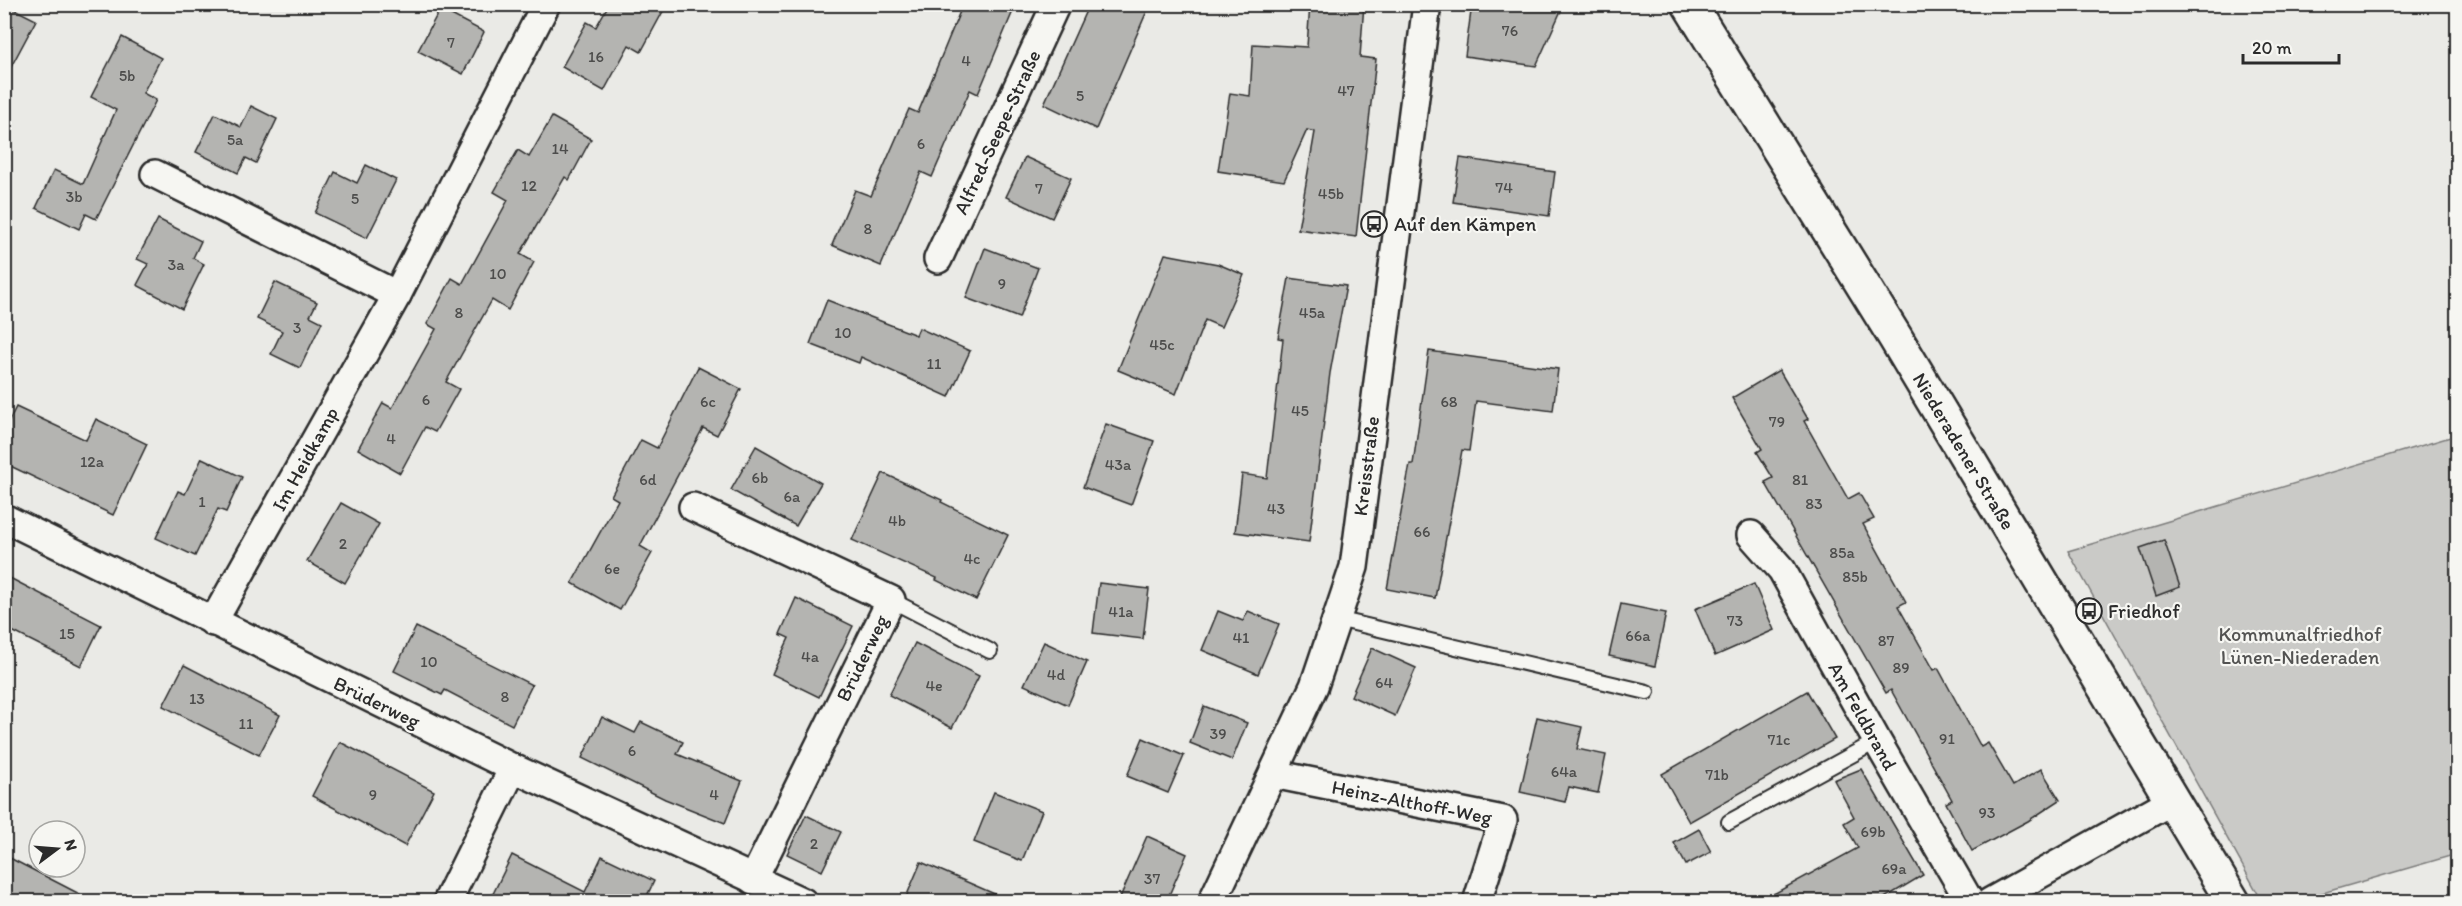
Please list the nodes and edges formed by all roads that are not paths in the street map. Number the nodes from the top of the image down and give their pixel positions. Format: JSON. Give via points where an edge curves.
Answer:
{"nodes":[{"id":1,"x":1056,"y":4,"type":"edge"},
{"id":2,"x":1427,"y":4,"type":"edge"},
{"id":3,"x":1689,"y":4,"type":"edge"},
{"id":4,"x":545,"y":5,"type":"edge"},
{"id":5,"x":155,"y":174,"type":"dead end"},
{"id":6,"x":938,"y":258,"type":"dead end"},
{"id":7,"x":397,"y":295,"type":"junction"},
{"id":8,"x":693,"y":507,"type":"dead end"},
{"id":9,"x":4,"y":518,"type":"edge"},
{"id":10,"x":1751,"y":535,"type":"dead end"},
{"id":11,"x":891,"y":600,"type":"junction"},
{"id":12,"x":1337,"y":619,"type":"junction"},
{"id":13,"x":213,"y":622,"type":"junction"},
{"id":14,"x":990,"y":651,"type":"dead end"},
{"id":15,"x":1647,"y":692,"type":"dead end"},
{"id":16,"x":1877,"y":741,"type":"junction"},
{"id":17,"x":513,"y":768,"type":"junction"},
{"id":18,"x":1273,"y":774,"type":"junction"},
{"id":19,"x":2173,"y":800,"type":"junction"},
{"id":20,"x":1729,"y":822,"type":"dead end"},
{"id":21,"x":753,"y":880,"type":"junction"},
{"id":22,"x":447,"y":902,"type":"edge"},
{"id":23,"x":803,"y":902,"type":"edge"},
{"id":24,"x":1212,"y":902,"type":"edge"},
{"id":25,"x":1477,"y":902,"type":"edge"},
{"id":26,"x":1970,"y":902,"type":"edge"},
{"id":27,"x":1990,"y":902,"type":"edge"},
{"id":28,"x":2233,"y":902,"type":"edge"}],
"edges":[{"from":1,"to":6,"type":"street","name":"Alfred-Seepe-Straße"},
{"from":2,"to":12,"type":"street","name":"Kreisstraße","via":[[1354,567]]},
{"from":3,"to":19,"type":"street","name":"Niederadener Straße","via":[[1889,327]]},
{"from":4,"to":7,"type":"street","name":"Im Heidkamp"},
{"from":5,"to":7,"type":"street"},
{"from":7,"to":13,"type":"street","name":"Im Heidkamp"},
{"from":8,"to":11,"type":"street","name":"Brüderweg"},
{"from":9,"to":13,"type":"street","name":"Brüderweg"},
{"from":10,"to":16,"type":"street","name":"Am Feldbrand","via":[[1782,570]]},
{"from":11,"to":14,"type":"lane"},
{"from":11,"to":21,"type":"street","name":"Brüderweg"},
{"from":12,"to":15,"type":"lane"},
{"from":12,"to":18,"type":"street","name":"Kreisstraße","via":[[1314,686]]},
{"from":13,"to":17,"type":"street","name":"Brüderweg"},
{"from":16,"to":20,"type":"lane"},
{"from":16,"to":26,"type":"street","name":"Am Feldbrand"},
{"from":17,"to":21,"type":"street","name":"Brüderweg"},
{"from":17,"to":22,"type":"street"},
{"from":18,"to":24,"type":"street","name":"Kreisstraße"},
{"from":18,"to":25,"type":"street","name":"Heinz-Althoff-Weg","via":[[1503,820]]},
{"from":19,"to":27,"type":"street"},
{"from":19,"to":28,"type":"street","name":"Niederadener Straße"},
{"from":21,"to":23,"type":"street","name":"Brüderweg"}]}
